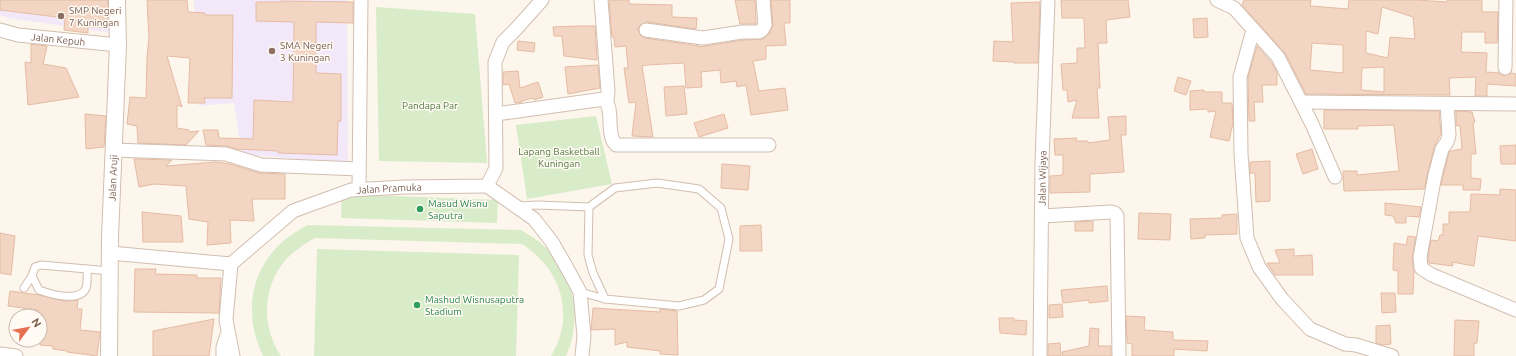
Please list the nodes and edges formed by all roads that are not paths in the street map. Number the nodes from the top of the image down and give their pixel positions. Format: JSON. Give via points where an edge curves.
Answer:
{"nodes":[{"id":1,"x":117,"y":0,"type":"edge"},
{"id":2,"x":360,"y":0,"type":"edge"},
{"id":3,"x":542,"y":0,"type":"edge"},
{"id":4,"x":601,"y":0,"type":"edge"},
{"id":5,"x":763,"y":0,"type":"edge"},
{"id":6,"x":1048,"y":0,"type":"edge"},
{"id":7,"x":1217,"y":0,"type":"edge"},
{"id":8,"x":1241,"y":0,"type":"edge"},
{"id":9,"x":1506,"y":0,"type":"edge"},
{"id":10,"x":1238,"y":13,"type":"junction"},
{"id":11,"x":0,"y":30,"type":"edge"},
{"id":12,"x":646,"y":30,"type":"dead end"},
{"id":13,"x":1253,"y":30,"type":"junction"},
{"id":14,"x":118,"y":45,"type":"junction"},
{"id":15,"x":1505,"y":68,"type":"dead end"},
{"id":16,"x":607,"y":101,"type":"junction"},
{"id":17,"x":1301,"y":102,"type":"junction"},
{"id":18,"x":1447,"y":104,"type":"junction"},
{"id":19,"x":1516,"y":104,"type":"edge"},
{"id":20,"x":496,"y":114,"type":"junction"},
{"id":21,"x":769,"y":144,"type":"dead end"},
{"id":22,"x":114,"y":150,"type":"junction"},
{"id":23,"x":359,"y":169,"type":"junction"},
{"id":24,"x":1335,"y":177,"type":"dead end"},
{"id":25,"x":487,"y":186,"type":"junction"},
{"id":26,"x":359,"y":189,"type":"junction"},
{"id":27,"x":516,"y":206,"type":"junction"},
{"id":28,"x":589,"y":207,"type":"junction"},
{"id":29,"x":1042,"y":216,"type":"junction"},
{"id":30,"x":110,"y":253,"type":"junction"},
{"id":31,"x":231,"y":264,"type":"junction"},
{"id":32,"x":87,"y":269,"type":"junction"},
{"id":33,"x":110,"y":271,"type":"junction"},
{"id":34,"x":32,"y":276,"type":"junction"},
{"id":35,"x":24,"y":288,"type":"dead end"},
{"id":36,"x":580,"y":292,"type":"junction"},
{"id":37,"x":605,"y":299,"type":"junction"},
{"id":38,"x":1516,"y":310,"type":"edge"},
{"id":39,"x":228,"y":331,"type":"junction"},
{"id":40,"x":0,"y":354,"type":"edge"},
{"id":41,"x":16,"y":356,"type":"edge"},
{"id":42,"x":108,"y":356,"type":"edge"},
{"id":43,"x":223,"y":356,"type":"edge"},
{"id":44,"x":233,"y":356,"type":"edge"},
{"id":45,"x":582,"y":356,"type":"edge"},
{"id":46,"x":1040,"y":356,"type":"edge"},
{"id":47,"x":1119,"y":356,"type":"edge"},
{"id":48,"x":1392,"y":356,"type":"edge"}],
"edges":[{"from":1,"to":14,"type":"street","name":"Jalan Aruji"},
{"from":2,"to":23,"type":"street"},
{"from":3,"to":20,"type":"street","via":[[503,42],[495,62]]},
{"from":4,"to":16,"type":"street"},
{"from":5,"to":12,"type":"street","via":[[764,25],[759,32],[703,38]]},
{"from":6,"to":29,"type":"street","name":"Jalan Wijaya"},
{"from":7,"to":10,"type":"street","via":[[1234,8]]},
{"from":8,"to":10,"type":"street"},
{"from":9,"to":15,"type":"street"},
{"from":10,"to":13,"type":"street"},
{"from":11,"to":14,"type":"street","name":"Jalan Kepuh","via":[[18,35]]},
{"from":13,"to":17,"type":"street","via":[[1278,57]]},
{"from":13,"to":48,"type":"street","via":[[1240,77],[1241,154],[1247,238],[1259,267],[1282,299],[1310,329],[1345,344]]},
{"from":14,"to":22,"type":"street","name":"Jalan Aruji"},
{"from":16,"to":20,"type":"street","via":[[604,98]]},
{"from":16,"to":21,"type":"street","via":[[612,140],[616,145]]},
{"from":17,"to":18,"type":"street"},
{"from":17,"to":24,"type":"street"},
{"from":18,"to":19,"type":"street"},
{"from":18,"to":38,"type":"street","via":[[1449,135],[1435,175],[1420,257],[1421,268]]},
{"from":20,"to":25,"type":"street","via":[[496,168]]},
{"from":22,"to":23,"type":"street","via":[[226,154],[261,165]]},
{"from":22,"to":30,"type":"street","name":"Jalan Aruji"},
{"from":23,"to":26,"type":"street"},
{"from":25,"to":26,"type":"street","name":"Jalan Pramuka"},
{"from":25,"to":27,"type":"street"},
{"from":26,"to":31,"type":"street","name":"Jalan Pramuka","via":[[293,211]]},
{"from":27,"to":28,"type":"lane"},
{"from":27,"to":36,"type":"street","via":[[534,219],[552,242]]},
{"from":28,"to":37,"type":"lane","via":[[588,255]]},
{"from":28,"to":37,"type":"lane","via":[[615,188],[657,183],[699,189],[721,208],[729,239],[719,289],[704,300],[679,306]]},
{"from":29,"to":46,"type":"street","name":"Jalan Wijaya"},
{"from":29,"to":47,"type":"street","via":[[1111,212],[1117,216]]},
{"from":30,"to":31,"type":"street"},
{"from":30,"to":33,"type":"street","name":"Jalan Aruji"},
{"from":31,"to":39,"type":"street","via":[[226,320]]},
{"from":32,"to":33,"type":"lane"},
{"from":32,"to":34,"type":"lane","via":[[41,264],[35,267]]},
{"from":32,"to":34,"type":"lane","via":[[86,288],[81,293],[68,297],[39,290]]},
{"from":33,"to":42,"type":"street","name":"Jalan Aruji"},
{"from":34,"to":35,"type":"lane"},
{"from":36,"to":37,"type":"lane"},
{"from":36,"to":45,"type":"street","via":[[584,336]]},
{"from":39,"to":43,"type":"street"},
{"from":39,"to":44,"type":"street"},
{"from":40,"to":41,"type":"street"}]}
